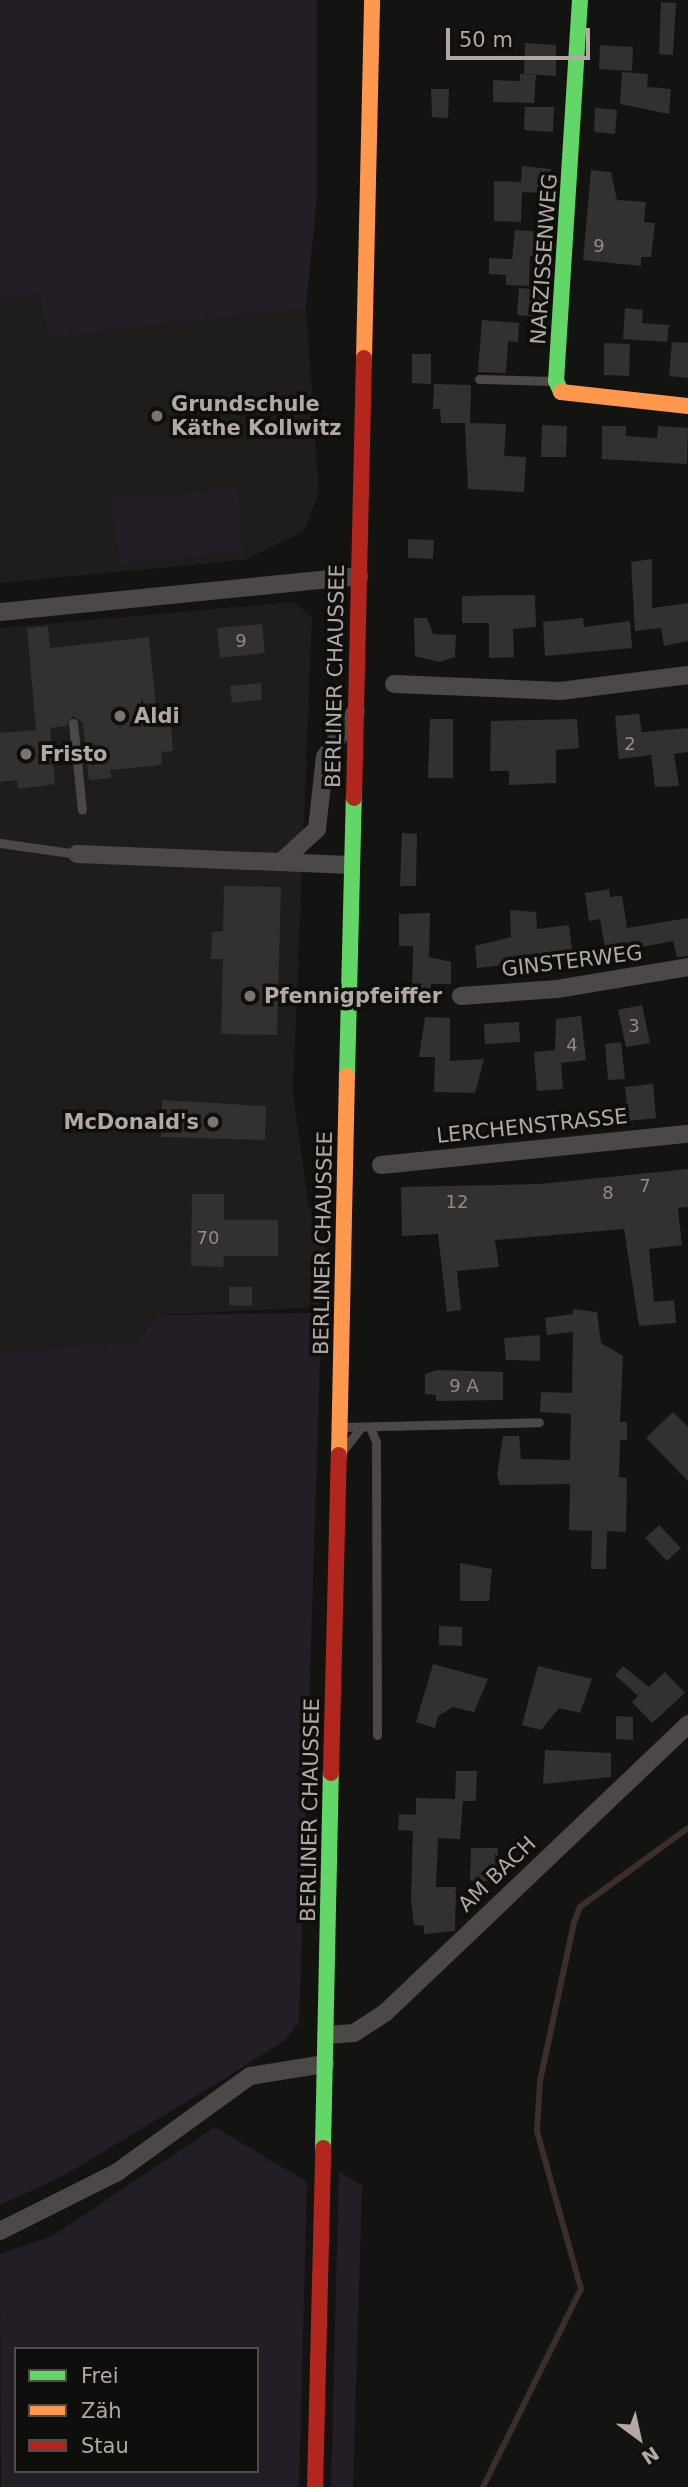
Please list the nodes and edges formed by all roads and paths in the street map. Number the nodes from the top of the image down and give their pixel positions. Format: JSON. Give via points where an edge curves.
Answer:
{"nodes":[{"id":1,"x":372,"y":0,"type":"edge"},
{"id":2,"x":580,"y":0,"type":"edge"},
{"id":3,"x":479,"y":379,"type":"dead end"},
{"id":4,"x":556,"y":381,"type":"junction"},
{"id":5,"x":688,"y":406,"type":"edge"},
{"id":6,"x":359,"y":576,"type":"junction"},
{"id":7,"x":0,"y":612,"type":"edge"},
{"id":8,"x":688,"y":675,"type":"edge"},
{"id":9,"x":394,"y":684,"type":"dead end"},
{"id":10,"x":356,"y":711,"type":"junction"},
{"id":11,"x":73,"y":723,"type":"dead end"},
{"id":12,"x":82,"y":810,"type":"dead end"},
{"id":13,"x":0,"y":843,"type":"edge"},
{"id":14,"x":77,"y":854,"type":"joint"},
{"id":15,"x":281,"y":862,"type":"junction"},
{"id":16,"x":351,"y":865,"type":"junction"},
{"id":17,"x":688,"y":967,"type":"edge"},
{"id":18,"x":461,"y":996,"type":"dead end"},
{"id":19,"x":688,"y":1134,"type":"edge"},
{"id":20,"x":381,"y":1165,"type":"dead end"},
{"id":21,"x":539,"y":1422,"type":"dead end"},
{"id":22,"x":340,"y":1427,"type":"junction"},
{"id":23,"x":366,"y":1427,"type":"junction"},
{"id":24,"x":339,"y":1449,"type":"junction"},
{"id":25,"x":688,"y":1724,"type":"edge"},
{"id":26,"x":377,"y":1735,"type":"dead end"},
{"id":27,"x":326,"y":2035,"type":"junction"},
{"id":28,"x":325,"y":2064,"type":"junction"},
{"id":29,"x":0,"y":2231,"type":"edge"},
{"id":30,"x":315,"y":2487,"type":"edge"}],
"edges":[{"from":1,"to":6,"type":"main road","name":"BERLINER CHAUSSEE"},
{"from":2,"to":4,"type":"main road","name":"NARZISSENWEG"},
{"from":3,"to":4,"type":"lane"},
{"from":4,"to":5,"type":"main road","via":[[560,392],[579,398]]},
{"from":6,"to":7,"type":"street"},
{"from":6,"to":10,"type":"main road","name":"BERLINER CHAUSSEE"},
{"from":8,"to":9,"type":"street","via":[[560,691]]},
{"from":10,"to":15,"type":"street","via":[[325,757],[317,829]]},
{"from":10,"to":16,"type":"main road","name":"BERLINER CHAUSSEE"},
{"from":11,"to":12,"type":"lane"},
{"from":13,"to":14,"type":"lane"},
{"from":14,"to":15,"type":"street"},
{"from":15,"to":16,"type":"street"},
{"from":16,"to":22,"type":"main road","name":"BERLINER CHAUSSEE"},
{"from":17,"to":18,"type":"street","name":"GINSTERWEG","via":[[557,989]]},
{"from":19,"to":20,"type":"street","name":"LERCHENSTRASSE"},
{"from":21,"to":23,"type":"lane"},
{"from":22,"to":23,"type":"lane"},
{"from":22,"to":24,"type":"main road","name":"BERLINER CHAUSSEE"},
{"from":23,"to":24,"type":"lane","via":[[350,1448]]},
{"from":23,"to":26,"type":"lane","via":[[376,1441]]},
{"from":24,"to":27,"type":"main road","name":"BERLINER CHAUSSEE"},
{"from":25,"to":27,"type":"street","name":"AM BACH","via":[[385,2013],[354,2033]]},
{"from":27,"to":28,"type":"main road","name":"BERLINER CHAUSSEE"},
{"from":28,"to":29,"type":"street","via":[[250,2076],[116,2173]]},
{"from":28,"to":30,"type":"main road","name":"BERLINER CHAUSSEE"}]}
